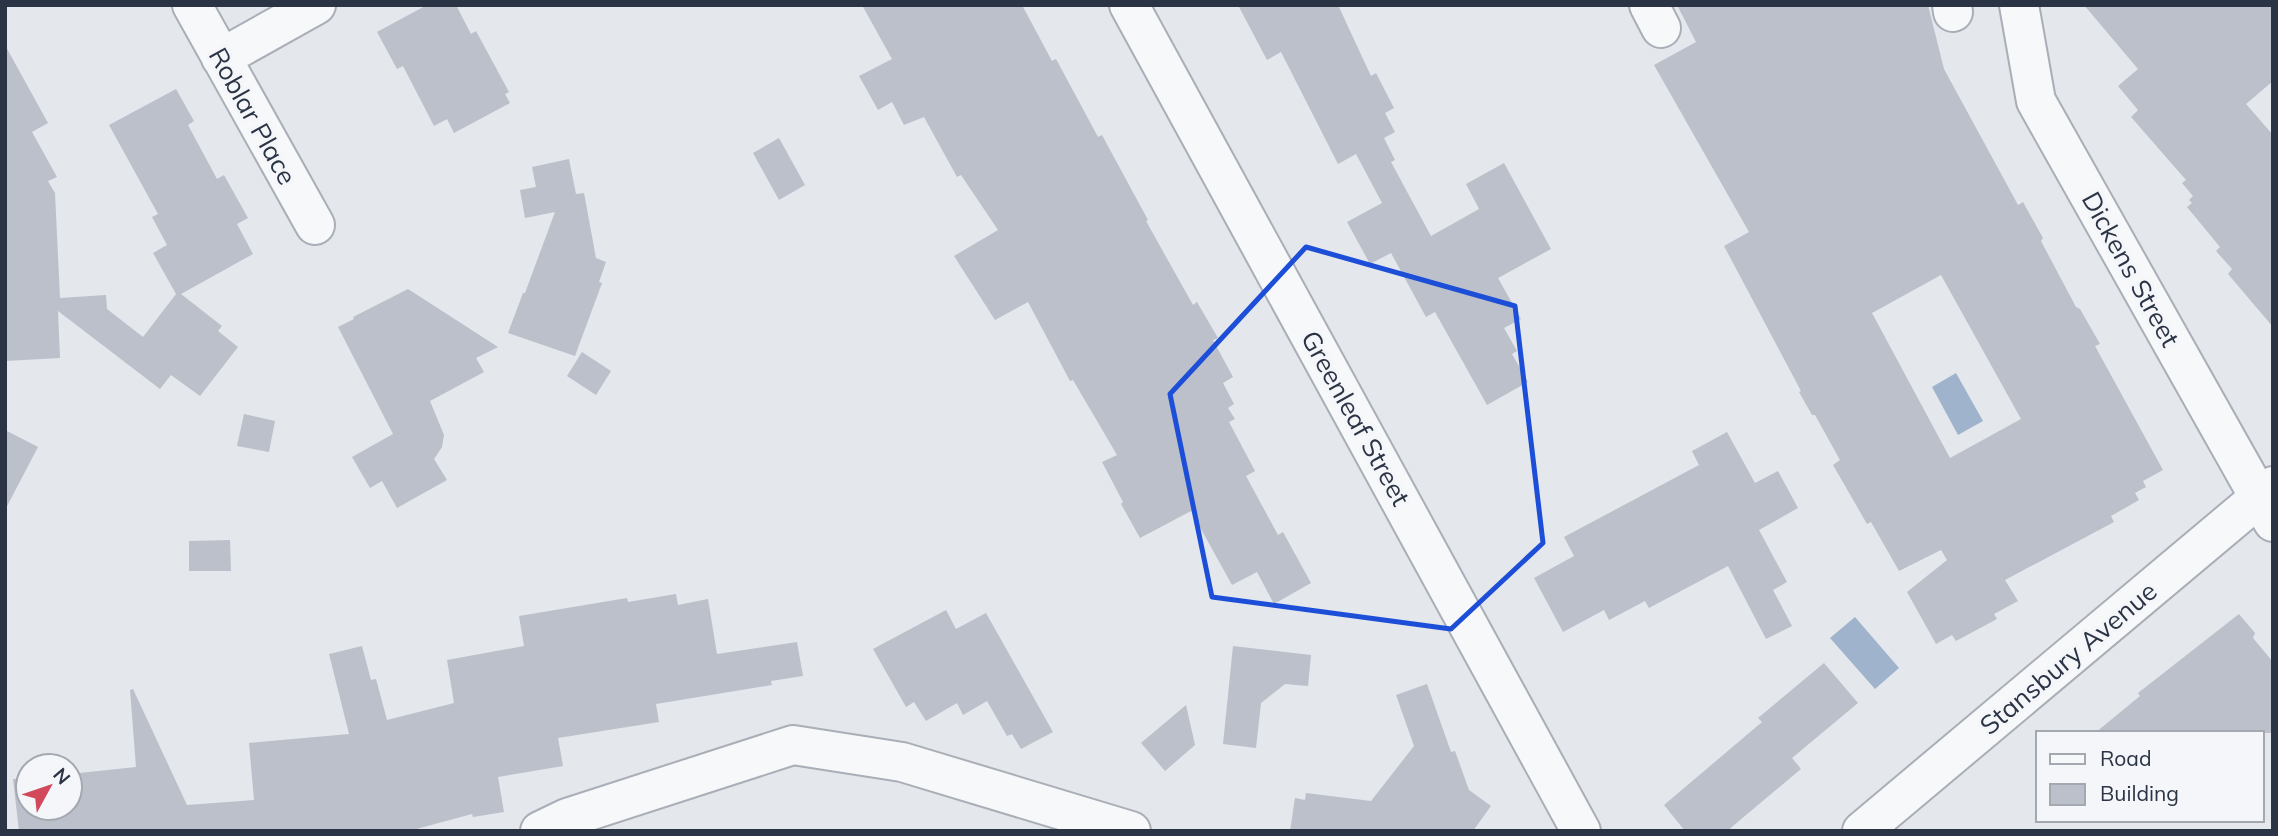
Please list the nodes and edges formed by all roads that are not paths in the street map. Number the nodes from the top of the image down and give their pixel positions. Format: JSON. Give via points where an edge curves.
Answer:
{"nodes":[{"id":1,"x":192,"y":5,"type":"edge"},
{"id":2,"x":316,"y":5,"type":"edge"},
{"id":3,"x":1129,"y":5,"type":"edge"},
{"id":4,"x":2019,"y":5,"type":"edge"},
{"id":5,"x":221,"y":58,"type":"junction"},
{"id":6,"x":315,"y":226,"type":"dead end"},
{"id":7,"x":2268,"y":502,"type":"edge"},
{"id":8,"x":540,"y":831,"type":"edge"},
{"id":9,"x":1131,"y":831,"type":"edge"},
{"id":10,"x":1581,"y":831,"type":"edge"},
{"id":11,"x":1862,"y":831,"type":"edge"}],
"edges":[{"from":1,"to":5,"type":"street","name":"Roblar Place"},
{"from":2,"to":5,"type":"street"},
{"from":3,"to":10,"type":"street","name":"Greenleaf Street"},
{"from":4,"to":7,"type":"street","name":"Dickens Street","via":[[2036,101]]},
{"from":5,"to":6,"type":"street","name":"Roblar Place"},
{"from":7,"to":11,"type":"street","name":"Stansbury Avenue"},
{"from":8,"to":9,"type":"street","via":[[567,818],[793,745],[902,762]]}]}
